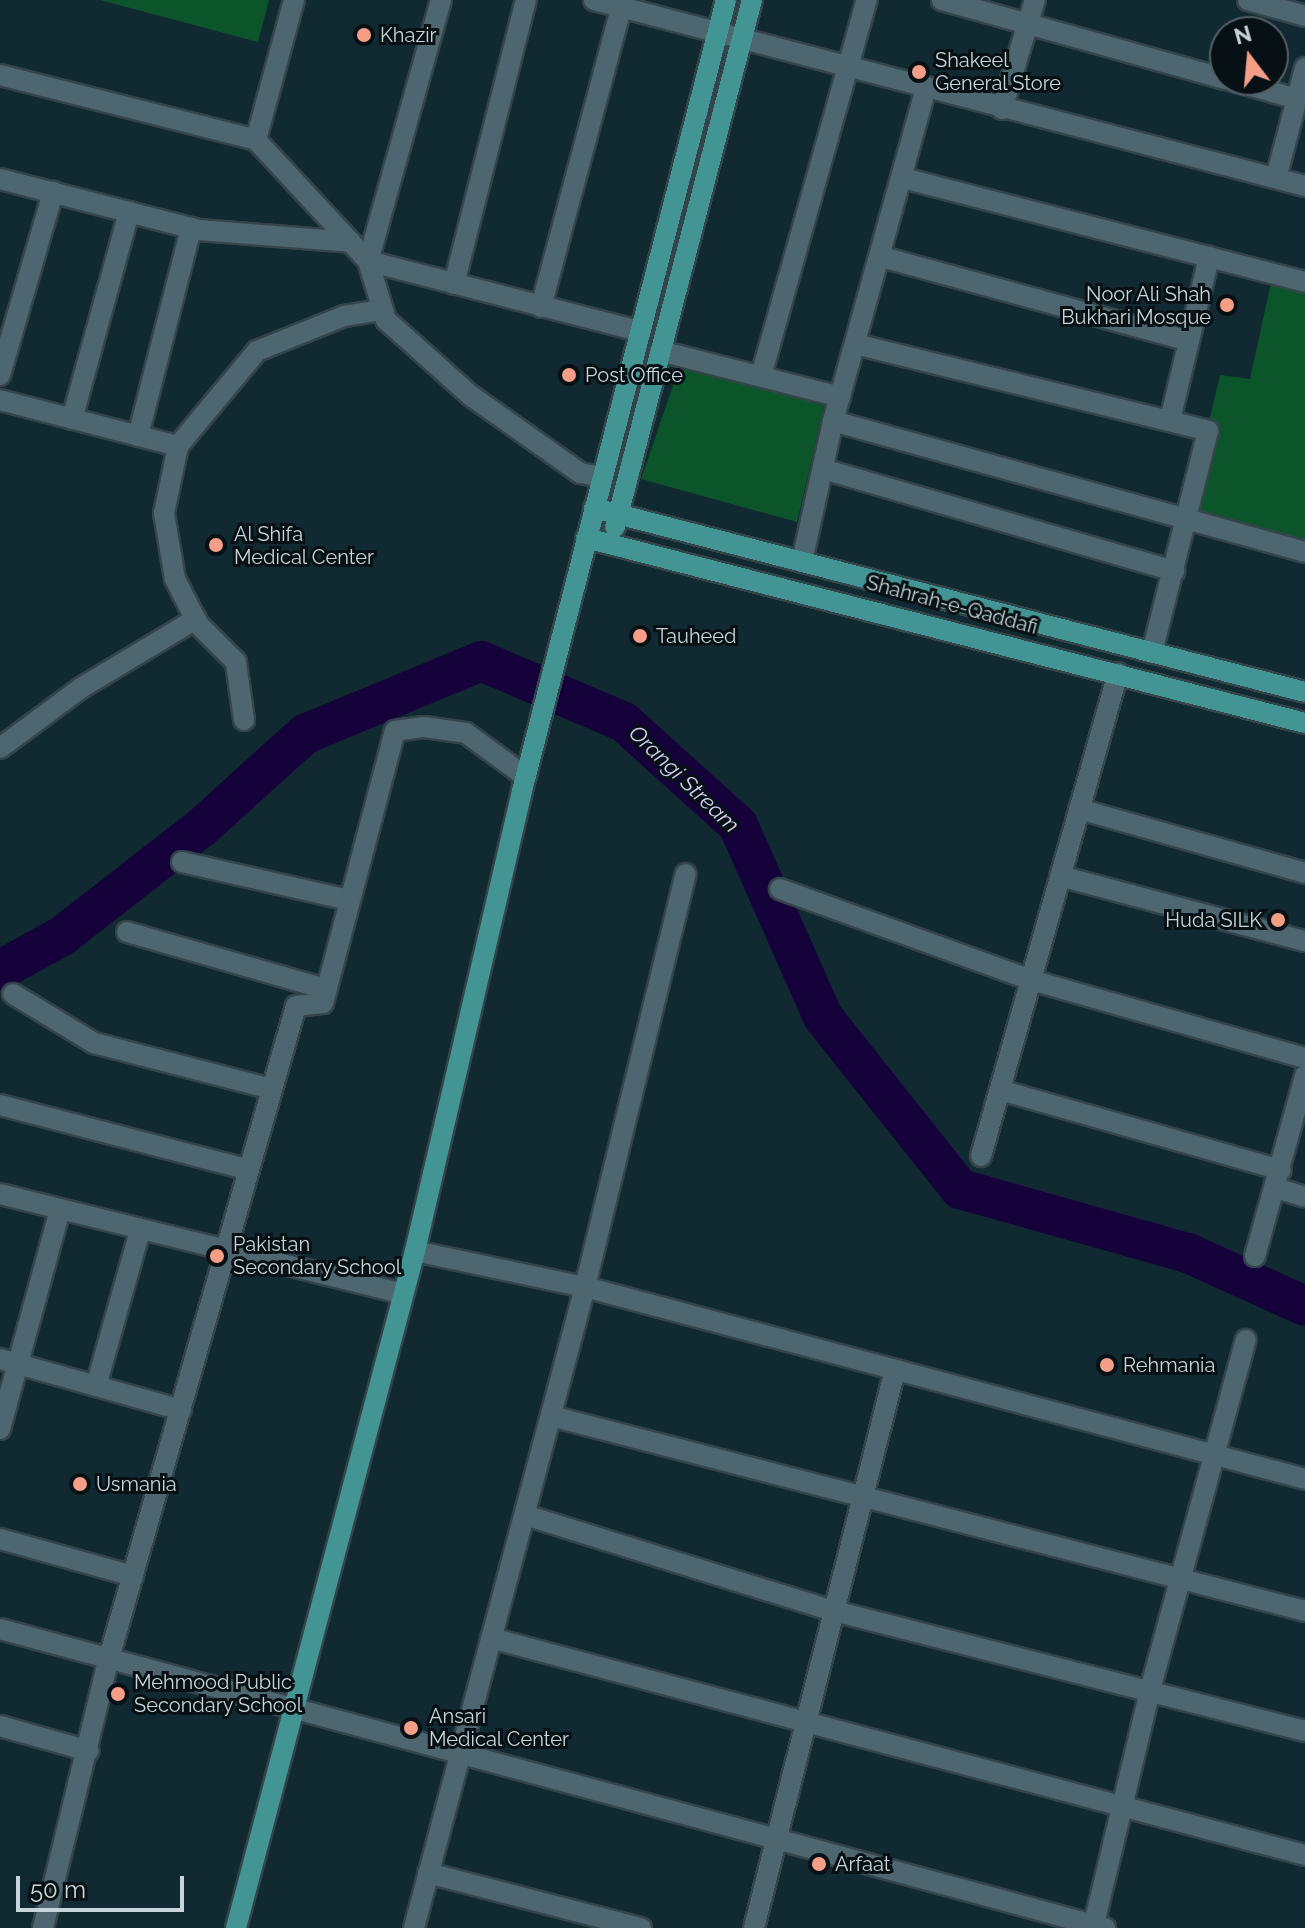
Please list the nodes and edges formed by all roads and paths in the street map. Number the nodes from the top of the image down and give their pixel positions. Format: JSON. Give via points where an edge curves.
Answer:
{"nodes":[{"id":1,"x":294,"y":0,"type":"edge"},
{"id":2,"x":441,"y":0,"type":"edge"},
{"id":3,"x":526,"y":0,"type":"edge"},
{"id":4,"x":594,"y":0,"type":"edge"},
{"id":5,"x":726,"y":0,"type":"edge"},
{"id":6,"x":752,"y":0,"type":"edge"},
{"id":7,"x":867,"y":0,"type":"edge"},
{"id":8,"x":942,"y":0,"type":"edge"},
{"id":9,"x":1035,"y":0,"type":"edge"},
{"id":10,"x":1248,"y":0,"type":"edge"},
{"id":11,"x":635,"y":7,"type":"edge"},
{"id":12,"x":1305,"y":16,"type":"edge"},
{"id":13,"x":1028,"y":24,"type":"junction"},
{"id":14,"x":717,"y":32,"type":"junction"},
{"id":15,"x":742,"y":39,"type":"junction"},
{"id":16,"x":1305,"y":68,"type":"edge"},
{"id":17,"x":849,"y":69,"type":"junction"},
{"id":18,"x":1209,"y":74,"type":"edge"},
{"id":19,"x":0,"y":75,"type":"edge"},
{"id":20,"x":926,"y":89,"type":"junction"},
{"id":21,"x":1286,"y":96,"type":"edge"},
{"id":22,"x":1297,"y":99,"type":"junction"},
{"id":23,"x":1002,"y":109,"type":"junction"},
{"id":24,"x":256,"y":140,"type":"junction"},
{"id":25,"x":903,"y":178,"type":"junction"},
{"id":26,"x":1276,"y":178,"type":"junction"},
{"id":27,"x":0,"y":179,"type":"edge"},
{"id":28,"x":1305,"y":186,"type":"edge"},
{"id":29,"x":53,"y":192,"type":"junction"},
{"id":30,"x":129,"y":212,"type":"junction"},
{"id":31,"x":191,"y":228,"type":"junction"},
{"id":32,"x":350,"y":242,"type":"junction"},
{"id":33,"x":882,"y":257,"type":"junction"},
{"id":34,"x":1209,"y":257,"type":"junction"},
{"id":35,"x":368,"y":261,"type":"junction"},
{"id":36,"x":1305,"y":282,"type":"edge"},
{"id":37,"x":454,"y":284,"type":"junction"},
{"id":38,"x":541,"y":307,"type":"junction"},
{"id":39,"x":383,"y":310,"type":"junction"},
{"id":40,"x":639,"y":331,"type":"junction"},
{"id":41,"x":1189,"y":341,"type":"junction"},
{"id":42,"x":855,"y":344,"type":"junction"},
{"id":43,"x":660,"y":351,"type":"junction"},
{"id":44,"x":0,"y":375,"type":"edge"},
{"id":45,"x":761,"y":376,"type":"junction"},
{"id":46,"x":840,"y":397,"type":"junction"},
{"id":47,"x":0,"y":400,"type":"edge"},
{"id":48,"x":72,"y":419,"type":"junction"},
{"id":49,"x":1170,"y":420,"type":"junction"},
{"id":50,"x":833,"y":421,"type":"junction"},
{"id":51,"x":138,"y":436,"type":"junction"},
{"id":52,"x":178,"y":446,"type":"junction"},
{"id":53,"x":823,"y":469,"type":"junction"},
{"id":54,"x":603,"y":477,"type":"junction"},
{"id":55,"x":594,"y":508,"type":"junction"},
{"id":56,"x":618,"y":515,"type":"junction"},
{"id":57,"x":1187,"y":516,"type":"junction"},
{"id":58,"x":586,"y":538,"type":"junction"},
{"id":59,"x":612,"y":542,"type":"junction"},
{"id":60,"x":1305,"y":552,"type":"edge"},
{"id":61,"x":802,"y":561,"type":"junction"},
{"id":62,"x":1174,"y":571,"type":"junction"},
{"id":63,"x":196,"y":619,"type":"junction"},
{"id":64,"x":1152,"y":653,"type":"junction"},
{"id":65,"x":1118,"y":673,"type":"junction"},
{"id":66,"x":1305,"y":692,"type":"edge"},
{"id":67,"x":244,"y":720,"type":"dead end"},
{"id":68,"x":1305,"y":723,"type":"edge"},
{"id":69,"x":0,"y":748,"type":"edge"},
{"id":70,"x":524,"y":784,"type":"junction"},
{"id":71,"x":1079,"y":809,"type":"junction"},
{"id":72,"x":182,"y":862,"type":"dead end"},
{"id":73,"x":1305,"y":873,"type":"edge"},
{"id":74,"x":686,"y":874,"type":"dead end"},
{"id":75,"x":1060,"y":876,"type":"junction"},
{"id":76,"x":780,"y":889,"type":"dead end"},
{"id":77,"x":349,"y":900,"type":"junction"},
{"id":78,"x":127,"y":932,"type":"dead end"},
{"id":79,"x":1305,"y":941,"type":"edge"},
{"id":80,"x":1031,"y":980,"type":"junction"},
{"id":81,"x":326,"y":989,"type":"junction"},
{"id":82,"x":13,"y":994,"type":"dead end"},
{"id":83,"x":1305,"y":1058,"type":"edge"},
{"id":84,"x":1305,"y":1076,"type":"edge"},
{"id":85,"x":272,"y":1089,"type":"junction"},
{"id":86,"x":1000,"y":1090,"type":"junction"},
{"id":87,"x":0,"y":1105,"type":"edge"},
{"id":88,"x":981,"y":1156,"type":"dead end"},
{"id":89,"x":249,"y":1170,"type":"junction"},
{"id":90,"x":1279,"y":1179,"type":"junction"},
{"id":91,"x":0,"y":1194,"type":"edge"},
{"id":92,"x":1305,"y":1197,"type":"edge"},
{"id":93,"x":60,"y":1209,"type":"junction"},
{"id":94,"x":140,"y":1230,"type":"junction"},
{"id":95,"x":226,"y":1251,"type":"junction"},
{"id":96,"x":415,"y":1251,"type":"junction"},
{"id":97,"x":1255,"y":1256,"type":"dead end"},
{"id":98,"x":585,"y":1287,"type":"junction"},
{"id":99,"x":403,"y":1294,"type":"junction"},
{"id":100,"x":1246,"y":1340,"type":"dead end"},
{"id":101,"x":9,"y":1362,"type":"edge"},
{"id":102,"x":895,"y":1370,"type":"junction"},
{"id":103,"x":96,"y":1386,"type":"junction"},
{"id":104,"x":181,"y":1410,"type":"junction"},
{"id":105,"x":551,"y":1416,"type":"junction"},
{"id":106,"x":0,"y":1429,"type":"edge"},
{"id":107,"x":1214,"y":1455,"type":"junction"},
{"id":108,"x":1305,"y":1479,"type":"edge"},
{"id":109,"x":863,"y":1497,"type":"junction"},
{"id":110,"x":525,"y":1515,"type":"junction"},
{"id":111,"x":0,"y":1539,"type":"edge"},
{"id":112,"x":133,"y":1576,"type":"junction"},
{"id":113,"x":1180,"y":1579,"type":"junction"},
{"id":114,"x":834,"y":1611,"type":"junction"},
{"id":115,"x":1305,"y":1611,"type":"edge"},
{"id":116,"x":0,"y":1629,"type":"edge"},
{"id":117,"x":491,"y":1638,"type":"junction"},
{"id":118,"x":109,"y":1658,"type":"junction"},
{"id":119,"x":1150,"y":1690,"type":"junction"},
{"id":120,"x":293,"y":1708,"type":"junction"},
{"id":121,"x":807,"y":1719,"type":"junction"},
{"id":122,"x":0,"y":1726,"type":"edge"},
{"id":123,"x":1305,"y":1731,"type":"edge"},
{"id":124,"x":89,"y":1751,"type":"junction"},
{"id":125,"x":459,"y":1753,"type":"junction"},
{"id":126,"x":1122,"y":1807,"type":"junction"},
{"id":127,"x":777,"y":1839,"type":"junction"},
{"id":128,"x":1305,"y":1855,"type":"edge"},
{"id":129,"x":428,"y":1873,"type":"junction"},
{"id":130,"x":1097,"y":1927,"type":"edge"},
{"id":131,"x":43,"y":1928,"type":"edge"},
{"id":132,"x":236,"y":1928,"type":"edge"},
{"id":133,"x":414,"y":1928,"type":"edge"},
{"id":134,"x":641,"y":1928,"type":"edge"},
{"id":135,"x":754,"y":1928,"type":"edge"}],
"edges":[{"from":1,"to":24,"type":"street"},
{"from":2,"to":35,"type":"street"},
{"from":3,"to":37,"type":"street"},
{"from":4,"to":11,"type":"street"},
{"from":5,"to":14,"type":"main road"},
{"from":6,"to":15,"type":"main road"},
{"from":7,"to":17,"type":"street"},
{"from":8,"to":13,"type":"street"},
{"from":9,"to":13,"type":"street"},
{"from":10,"to":12,"type":"street"},
{"from":11,"to":14,"type":"street"},
{"from":11,"to":38,"type":"street"},
{"from":13,"to":18,"type":"street"},
{"from":13,"to":23,"type":"street"},
{"from":14,"to":15,"type":"street"},
{"from":14,"to":40,"type":"main road"},
{"from":15,"to":17,"type":"street"},
{"from":15,"to":43,"type":"main road"},
{"from":16,"to":22,"type":"street"},
{"from":17,"to":20,"type":"street"},
{"from":17,"to":45,"type":"street"},
{"from":19,"to":24,"type":"street"},
{"from":20,"to":23,"type":"street"},
{"from":20,"to":25,"type":"street"},
{"from":21,"to":22,"type":"street"},
{"from":22,"to":26,"type":"street"},
{"from":23,"to":26,"type":"street"},
{"from":24,"to":32,"type":"street"},
{"from":25,"to":33,"type":"street"},
{"from":25,"to":34,"type":"street"},
{"from":26,"to":28,"type":"street"},
{"from":27,"to":29,"type":"street"},
{"from":29,"to":30,"type":"street"},
{"from":29,"to":44,"type":"street"},
{"from":30,"to":31,"type":"street"},
{"from":30,"to":48,"type":"street"},
{"from":31,"to":32,"type":"street"},
{"from":31,"to":51,"type":"street"},
{"from":32,"to":35,"type":"street"},
{"from":33,"to":41,"type":"street"},
{"from":33,"to":42,"type":"street"},
{"from":34,"to":36,"type":"street"},
{"from":34,"to":41,"type":"street"},
{"from":35,"to":37,"type":"street"},
{"from":35,"to":39,"type":"street"},
{"from":37,"to":38,"type":"street"},
{"from":38,"to":40,"type":"street"},
{"from":39,"to":52,"type":"street","via":[[344,316],[257,351]]},
{"from":39,"to":54,"type":"street","via":[[386,320],[470,395],[580,473]]},
{"from":40,"to":54,"type":"main road"},
{"from":41,"to":49,"type":"street"},
{"from":42,"to":46,"type":"street"},
{"from":42,"to":49,"type":"street"},
{"from":43,"to":45,"type":"street"},
{"from":43,"to":56,"type":"main road"},
{"from":45,"to":46,"type":"street"},
{"from":46,"to":50,"type":"street"},
{"from":47,"to":48,"type":"street"},
{"from":48,"to":51,"type":"street"},
{"from":49,"to":57,"type":"street","via":[[1208,431]]},
{"from":50,"to":53,"type":"street"},
{"from":50,"to":57,"type":"street"},
{"from":51,"to":52,"type":"street"},
{"from":52,"to":63,"type":"street","via":[[164,513],[175,579]]},
{"from":53,"to":61,"type":"street"},
{"from":53,"to":62,"type":"street"},
{"from":54,"to":55,"type":"main road"},
{"from":55,"to":56,"type":"main road","name":"Shahrah-e-Qaddafi"},
{"from":55,"to":58,"type":"main road"},
{"from":56,"to":59,"type":"main road"},
{"from":56,"to":61,"type":"main road","name":"Shahrah-e-Qaddafi"},
{"from":57,"to":60,"type":"street"},
{"from":57,"to":62,"type":"street"},
{"from":58,"to":59,"type":"main road","name":"Shahrah-e-Qaddafi"},
{"from":58,"to":70,"type":"main road"},
{"from":59,"to":65,"type":"main road","name":"Shahrah-e-Qaddafi"},
{"from":61,"to":64,"type":"main road","name":"Shahrah-e-Qaddafi"},
{"from":62,"to":64,"type":"street"},
{"from":63,"to":67,"type":"street","via":[[236,662]]},
{"from":63,"to":69,"type":"street","via":[[81,688]]},
{"from":64,"to":66,"type":"main road","name":"Shahrah-e-Qaddafi"},
{"from":65,"to":68,"type":"main road","name":"Shahrah-e-Qaddafi"},
{"from":65,"to":71,"type":"street"},
{"from":70,"to":77,"type":"street","via":[[466,733],[424,727],[395,731]]},
{"from":70,"to":96,"type":"main road"},
{"from":71,"to":73,"type":"street"},
{"from":71,"to":75,"type":"street"},
{"from":72,"to":77,"type":"street"},
{"from":74,"to":98,"type":"street"},
{"from":75,"to":79,"type":"street"},
{"from":75,"to":80,"type":"street"},
{"from":76,"to":80,"type":"street"},
{"from":77,"to":81,"type":"street"},
{"from":78,"to":81,"type":"street"},
{"from":80,"to":83,"type":"street"},
{"from":80,"to":86,"type":"street"},
{"from":81,"to":85,"type":"street","via":[[323,1003],[296,1006]]},
{"from":82,"to":85,"type":"street","via":[[94,1043]]},
{"from":84,"to":90,"type":"street"},
{"from":85,"to":89,"type":"street"},
{"from":86,"to":88,"type":"street"},
{"from":86,"to":90,"type":"street"},
{"from":87,"to":89,"type":"street"},
{"from":89,"to":95,"type":"street"},
{"from":90,"to":92,"type":"street"},
{"from":90,"to":97,"type":"street"},
{"from":91,"to":93,"type":"street"},
{"from":93,"to":94,"type":"street"},
{"from":93,"to":101,"type":"street"},
{"from":94,"to":95,"type":"street"},
{"from":94,"to":103,"type":"street"},
{"from":95,"to":99,"type":"street"},
{"from":95,"to":104,"type":"street"},
{"from":96,"to":98,"type":"street"},
{"from":96,"to":99,"type":"main road"},
{"from":98,"to":102,"type":"street"},
{"from":98,"to":105,"type":"street"},
{"from":99,"to":120,"type":"main road"},
{"from":100,"to":107,"type":"street"},
{"from":101,"to":103,"type":"street"},
{"from":101,"to":106,"type":"street"},
{"from":102,"to":107,"type":"street"},
{"from":102,"to":109,"type":"street"},
{"from":103,"to":104,"type":"street"},
{"from":104,"to":112,"type":"street"},
{"from":105,"to":109,"type":"street"},
{"from":105,"to":110,"type":"street"},
{"from":107,"to":108,"type":"street"},
{"from":107,"to":113,"type":"street"},
{"from":109,"to":113,"type":"street"},
{"from":109,"to":114,"type":"street"},
{"from":110,"to":114,"type":"street"},
{"from":110,"to":117,"type":"street"},
{"from":111,"to":112,"type":"street"},
{"from":112,"to":118,"type":"street"},
{"from":113,"to":115,"type":"street"},
{"from":113,"to":119,"type":"street"},
{"from":114,"to":119,"type":"street"},
{"from":114,"to":121,"type":"street"},
{"from":116,"to":118,"type":"street"},
{"from":117,"to":121,"type":"street"},
{"from":117,"to":125,"type":"street"},
{"from":118,"to":120,"type":"street"},
{"from":118,"to":124,"type":"street"},
{"from":119,"to":123,"type":"street"},
{"from":119,"to":126,"type":"street"},
{"from":120,"to":125,"type":"street"},
{"from":120,"to":132,"type":"main road"},
{"from":121,"to":126,"type":"street"},
{"from":121,"to":127,"type":"street"},
{"from":122,"to":124,"type":"street"},
{"from":124,"to":131,"type":"street"},
{"from":125,"to":127,"type":"street"},
{"from":125,"to":129,"type":"street"},
{"from":126,"to":128,"type":"street"},
{"from":126,"to":130,"type":"street"},
{"from":127,"to":130,"type":"street"},
{"from":127,"to":135,"type":"street"},
{"from":129,"to":133,"type":"street"},
{"from":129,"to":134,"type":"street"}]}
